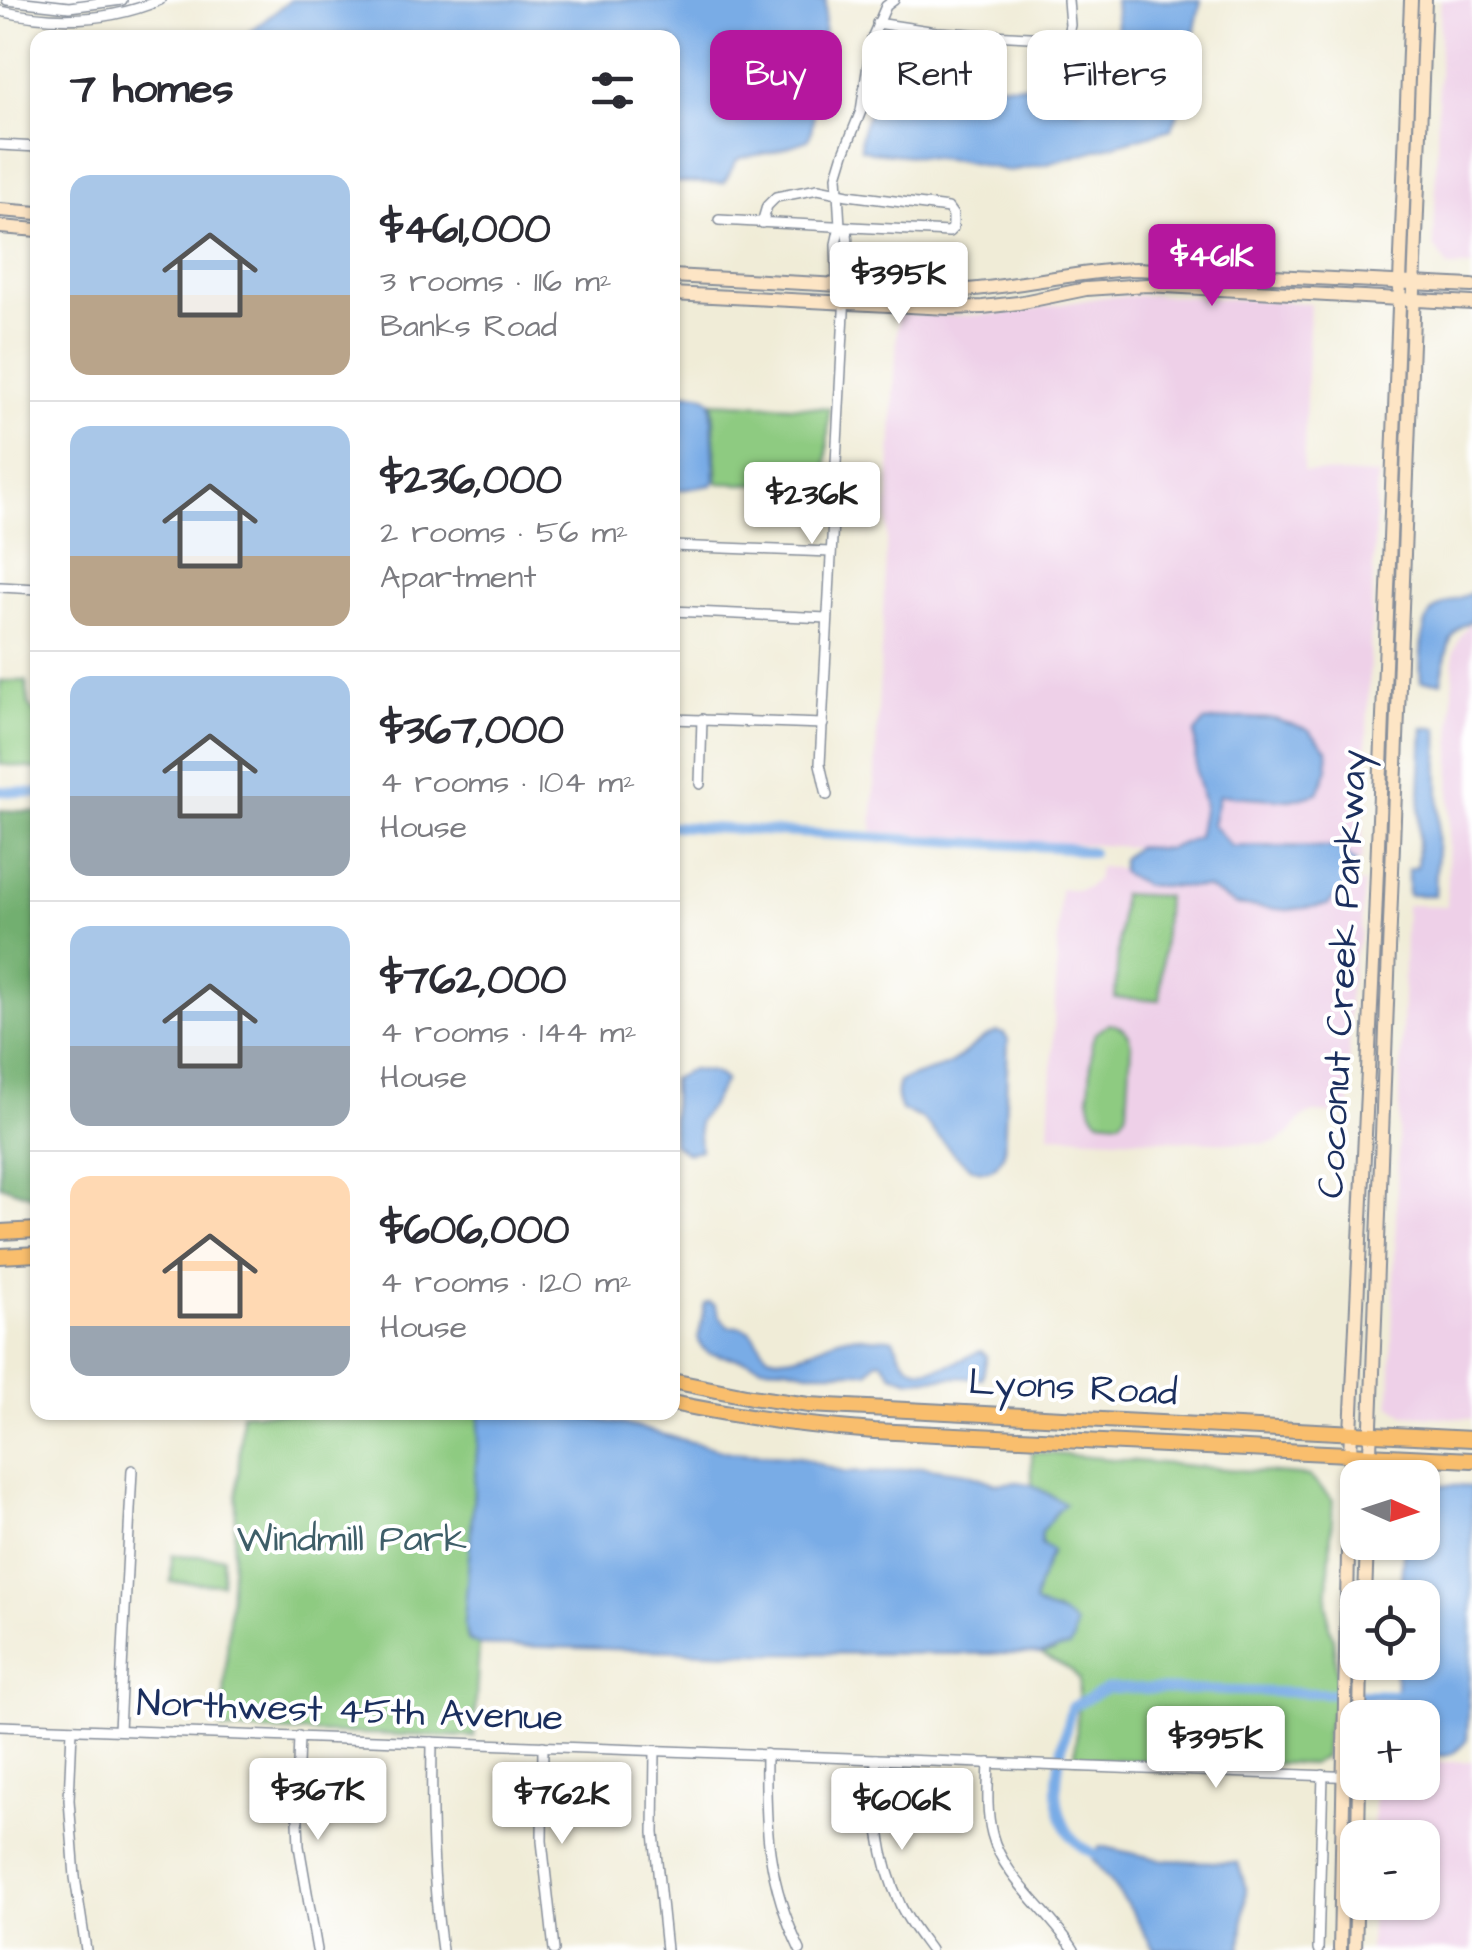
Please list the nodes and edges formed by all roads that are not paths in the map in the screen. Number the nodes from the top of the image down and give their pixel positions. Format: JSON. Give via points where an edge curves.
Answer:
{"nodes":[{"id":1,"x":7,"y":0,"type":"edge"},
{"id":2,"x":122,"y":0,"type":"edge"},
{"id":3,"x":160,"y":0,"type":"edge"},
{"id":4,"x":894,"y":0,"type":"edge"},
{"id":5,"x":1068,"y":0,"type":"edge"},
{"id":6,"x":1411,"y":0,"type":"edge"},
{"id":7,"x":1424,"y":0,"type":"edge"},
{"id":8,"x":0,"y":11,"type":"edge"},
{"id":9,"x":877,"y":24,"type":"junction"},
{"id":10,"x":0,"y":145,"type":"edge"},
{"id":11,"x":30,"y":147,"type":"edge"},
{"id":12,"x":838,"y":193,"type":"junction"},
{"id":13,"x":0,"y":210,"type":"edge"},
{"id":14,"x":30,"y":212,"type":"edge"},
{"id":15,"x":720,"y":220,"type":"dead end"},
{"id":16,"x":762,"y":223,"type":"junction"},
{"id":17,"x":840,"y":226,"type":"junction"},
{"id":18,"x":0,"y":227,"type":"edge"},
{"id":19,"x":30,"y":229,"type":"edge"},
{"id":20,"x":680,"y":277,"type":"edge"},
{"id":21,"x":1407,"y":283,"type":"junction"},
{"id":22,"x":1472,"y":286,"type":"edge"},
{"id":23,"x":680,"y":294,"type":"edge"},
{"id":24,"x":844,"y":294,"type":"junction"},
{"id":25,"x":1398,"y":298,"type":"junction"},
{"id":26,"x":1414,"y":300,"type":"junction"},
{"id":27,"x":1472,"y":304,"type":"edge"},
{"id":28,"x":680,"y":546,"type":"edge"},
{"id":29,"x":831,"y":552,"type":"junction"},
{"id":30,"x":0,"y":587,"type":"edge"},
{"id":31,"x":30,"y":589,"type":"edge"},
{"id":32,"x":680,"y":611,"type":"edge"},
{"id":33,"x":827,"y":618,"type":"junction"},
{"id":34,"x":680,"y":719,"type":"edge"},
{"id":35,"x":702,"y":719,"type":"junction"},
{"id":36,"x":823,"y":724,"type":"junction"},
{"id":37,"x":700,"y":784,"type":"dead end"},
{"id":38,"x":827,"y":795,"type":"dead end"},
{"id":39,"x":30,"y":1230,"type":"edge"},
{"id":40,"x":0,"y":1232,"type":"edge"},
{"id":41,"x":30,"y":1254,"type":"edge"},
{"id":42,"x":0,"y":1256,"type":"edge"},
{"id":43,"x":680,"y":1383,"type":"edge"},
{"id":44,"x":680,"y":1405,"type":"edge"},
{"id":45,"x":1350,"y":1433,"type":"junction"},
{"id":46,"x":1371,"y":1434,"type":"junction"},
{"id":47,"x":1472,"y":1438,"type":"edge"},
{"id":48,"x":1350,"y":1454,"type":"junction"},
{"id":49,"x":1370,"y":1455,"type":"junction"},
{"id":50,"x":1370,"y":1460,"type":"edge"},
{"id":51,"x":1472,"y":1460,"type":"edge"},
{"id":52,"x":132,"y":1470,"type":"dead end"},
{"id":53,"x":1346,"y":1580,"type":"edge"},
{"id":54,"x":1353,"y":1680,"type":"edge"},
{"id":55,"x":1354,"y":1700,"type":"edge"},
{"id":56,"x":0,"y":1726,"type":"edge"},
{"id":57,"x":72,"y":1729,"type":"junction"},
{"id":58,"x":119,"y":1730,"type":"junction"},
{"id":59,"x":298,"y":1736,"type":"junction"},
{"id":60,"x":432,"y":1742,"type":"junction"},
{"id":61,"x":543,"y":1746,"type":"junction"},
{"id":62,"x":655,"y":1750,"type":"junction"},
{"id":63,"x":766,"y":1754,"type":"junction"},
{"id":64,"x":876,"y":1758,"type":"junction"},
{"id":65,"x":989,"y":1763,"type":"junction"},
{"id":66,"x":1323,"y":1775,"type":"junction"},
{"id":67,"x":1340,"y":1777,"type":"edge"},
{"id":68,"x":1352,"y":1800,"type":"edge"},
{"id":69,"x":1356,"y":1920,"type":"edge"},
{"id":70,"x":86,"y":1950,"type":"edge"},
{"id":71,"x":316,"y":1950,"type":"edge"},
{"id":72,"x":442,"y":1950,"type":"edge"},
{"id":73,"x":554,"y":1950,"type":"edge"},
{"id":74,"x":666,"y":1950,"type":"edge"},
{"id":75,"x":800,"y":1950,"type":"edge"},
{"id":76,"x":930,"y":1950,"type":"edge"},
{"id":77,"x":1074,"y":1950,"type":"edge"},
{"id":78,"x":1318,"y":1950,"type":"edge"},
{"id":79,"x":1340,"y":1950,"type":"edge"},
{"id":80,"x":1355,"y":1950,"type":"edge"}],
"edges":[{"from":1,"to":2,"type":"street","via":[[70,6]]},
{"from":3,"to":8,"type":"street","via":[[68,20]]},
{"from":4,"to":9,"type":"street"},
{"from":5,"to":9,"type":"street","via":[[1067,39]]},
{"from":6,"to":21,"type":"main road","name":"Coconut Creek Parkway"},
{"from":7,"to":21,"type":"main road","name":"Coconut Creek Parkway"},
{"from":9,"to":12,"type":"street"},
{"from":10,"to":11,"type":"street"},
{"from":12,"to":16,"type":"street","via":[[818,189],[776,197]]},
{"from":12,"to":17,"type":"street"},
{"from":12,"to":17,"type":"street","via":[[948,208],[953,215],[949,232]]},
{"from":13,"to":14,"type":"main road"},
{"from":15,"to":16,"type":"street"},
{"from":16,"to":17,"type":"street"},
{"from":17,"to":24,"type":"street","via":[[847,232],[850,270]]},
{"from":18,"to":19,"type":"main road"},
{"from":20,"to":24,"type":"main road"},
{"from":21,"to":22,"type":"main road"},
{"from":21,"to":24,"type":"main road","via":[[1136,269],[986,289]]},
{"from":21,"to":25,"type":"main road","name":"Coconut Creek Parkway"},
{"from":21,"to":26,"type":"main road","name":"Coconut Creek Parkway"},
{"from":23,"to":24,"type":"main road"},
{"from":24,"to":25,"type":"main road","via":[[948,308],[1147,285]]},
{"from":24,"to":29,"type":"street"},
{"from":25,"to":26,"type":"main road"},
{"from":25,"to":45,"type":"main road","name":"Coconut Creek Parkway"},
{"from":26,"to":27,"type":"main road"},
{"from":26,"to":46,"type":"main road","name":"Coconut Creek Parkway"},
{"from":28,"to":29,"type":"street"},
{"from":29,"to":33,"type":"street"},
{"from":30,"to":31,"type":"street"},
{"from":32,"to":33,"type":"street"},
{"from":33,"to":36,"type":"street"},
{"from":34,"to":35,"type":"street"},
{"from":35,"to":36,"type":"street"},
{"from":35,"to":37,"type":"street"},
{"from":36,"to":38,"type":"street","via":[[820,764]]},
{"from":39,"to":40,"type":"main road"},
{"from":41,"to":42,"type":"main road"},
{"from":43,"to":45,"type":"main road","name":"Lyons Road","via":[[810,1405]]},
{"from":44,"to":48,"type":"main road","name":"Lyons Road","via":[[856,1430]]},
{"from":45,"to":46,"type":"main road","name":"Lyons Road"},
{"from":45,"to":48,"type":"main road","name":"Coconut Creek Parkway"},
{"from":46,"to":47,"type":"main road","name":"Lyons Road"},
{"from":46,"to":49,"type":"main road","name":"Coconut Creek Parkway"},
{"from":48,"to":49,"type":"main road","name":"Lyons Road"},
{"from":48,"to":53,"type":"main road","name":"Coconut Creek Parkway"},
{"from":49,"to":50,"type":"main road","name":"Coconut Creek Parkway"},
{"from":49,"to":51,"type":"main road","name":"Lyons Road"},
{"from":52,"to":58,"type":"street"},
{"from":54,"to":55,"type":"main road","name":"Coconut Creek Parkway"},
{"from":56,"to":57,"type":"street","name":"Northwest 45th Avenue"},
{"from":57,"to":58,"type":"street","name":"Northwest 45th Avenue"},
{"from":57,"to":70,"type":"street","via":[[70,1819]]},
{"from":58,"to":59,"type":"street","name":"Northwest 45th Avenue"},
{"from":59,"to":60,"type":"street","name":"Northwest 45th Avenue"},
{"from":59,"to":71,"type":"street","via":[[299,1846]]},
{"from":60,"to":61,"type":"street","name":"Northwest 45th Avenue"},
{"from":60,"to":72,"type":"street"},
{"from":61,"to":62,"type":"street","name":"Northwest 45th Avenue"},
{"from":61,"to":73,"type":"street","via":[[542,1841]]},
{"from":62,"to":63,"type":"street","name":"Northwest 45th Avenue"},
{"from":62,"to":74,"type":"street","via":[[654,1833]]},
{"from":63,"to":64,"type":"street","name":"Northwest 45th Avenue"},
{"from":63,"to":75,"type":"street","via":[[773,1877]]},
{"from":64,"to":65,"type":"street","name":"Northwest 45th Avenue"},
{"from":64,"to":76,"type":"street","via":[[875,1812],[884,1863],[900,1906]]},
{"from":65,"to":66,"type":"street","name":"Northwest 45th Avenue"},
{"from":65,"to":77,"type":"street","via":[[992,1838],[1006,1866]]},
{"from":66,"to":67,"type":"street","name":"Northwest 45th Avenue"},
{"from":66,"to":78,"type":"street"},
{"from":68,"to":79,"type":"main road","name":"Coconut Creek Parkway"},
{"from":69,"to":80,"type":"main road"}]}
